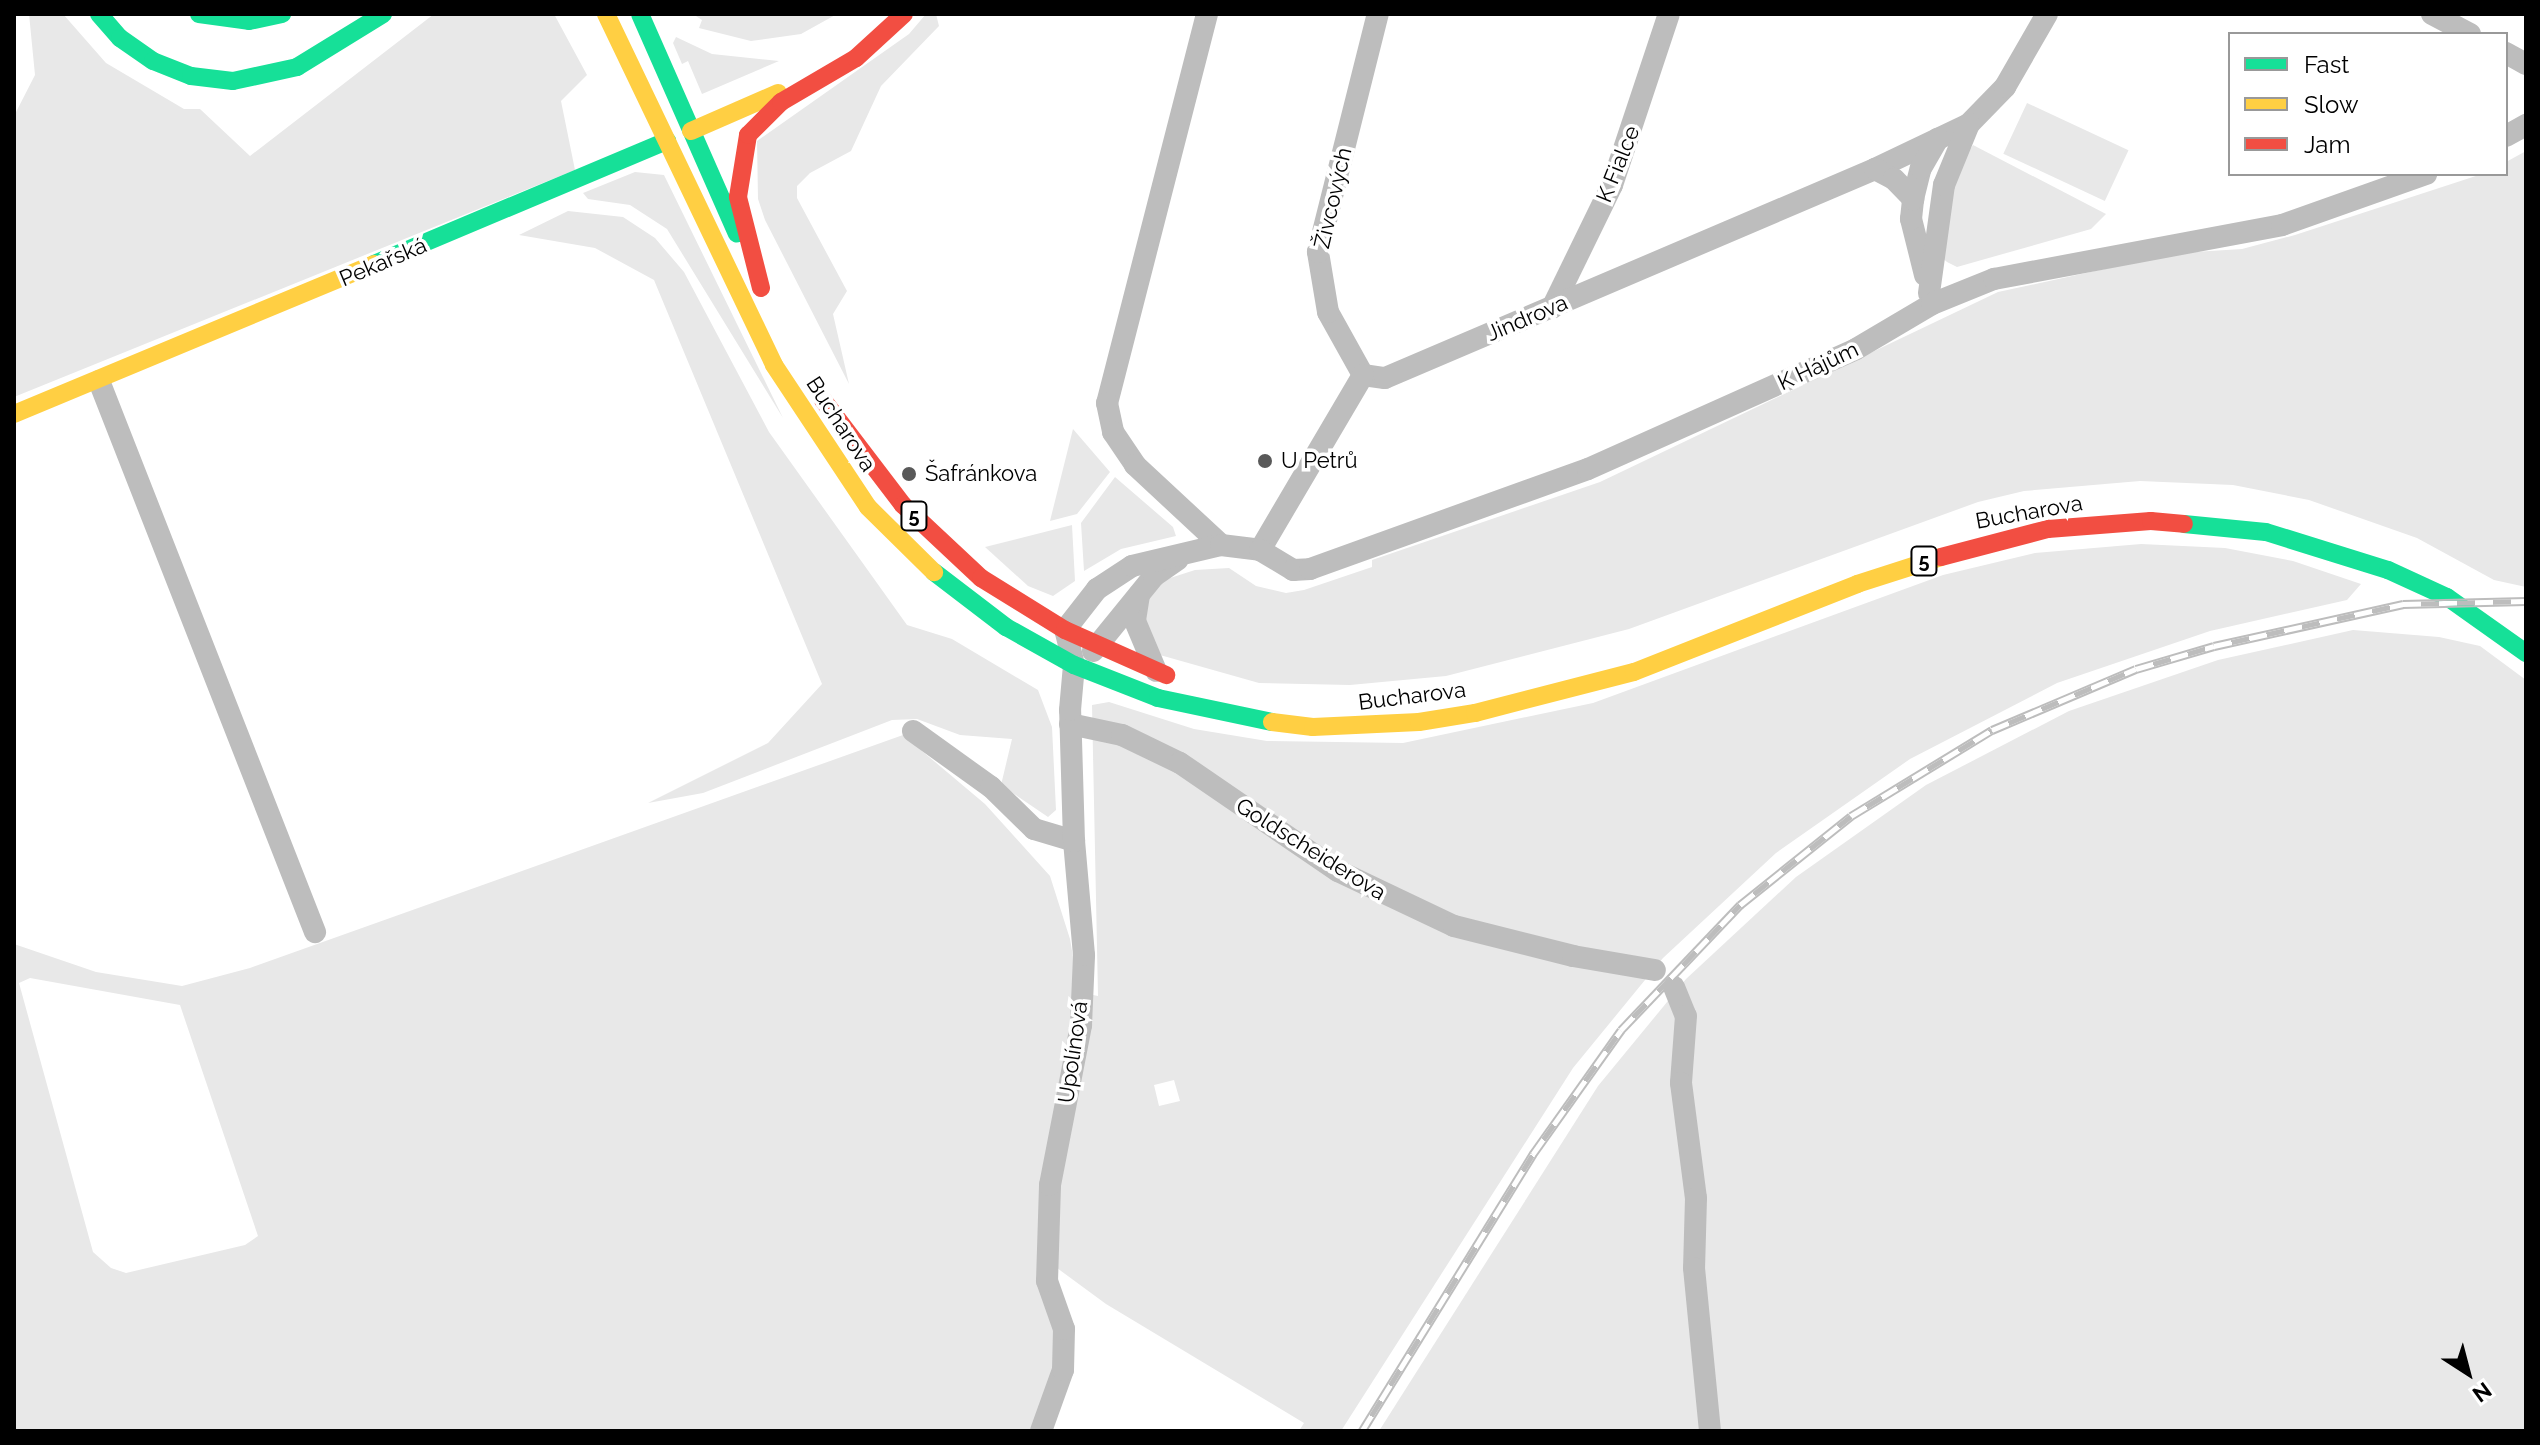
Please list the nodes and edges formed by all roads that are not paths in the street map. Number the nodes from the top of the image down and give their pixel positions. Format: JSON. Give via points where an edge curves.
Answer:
{"nodes":[{"id":1,"x":99,"y":14,"type":"edge"},
{"id":2,"x":199,"y":14,"type":"edge"},
{"id":3,"x":282,"y":14,"type":"edge"},
{"id":4,"x":383,"y":14,"type":"edge"},
{"id":5,"x":606,"y":14,"type":"edge"},
{"id":6,"x":640,"y":14,"type":"edge"},
{"id":7,"x":904,"y":14,"type":"edge"},
{"id":8,"x":1207,"y":14,"type":"edge"},
{"id":9,"x":1378,"y":14,"type":"edge"},
{"id":10,"x":1669,"y":14,"type":"edge"},
{"id":11,"x":2047,"y":14,"type":"edge"},
{"id":12,"x":2432,"y":14,"type":"edge"},
{"id":13,"x":2466,"y":32,"type":"edge"},
{"id":14,"x":2508,"y":54,"type":"edge"},
{"id":15,"x":856,"y":58,"type":"junction"},
{"id":16,"x":2526,"y":64,"type":"edge"},
{"id":17,"x":1969,"y":124,"type":"junction"},
{"id":18,"x":2526,"y":125,"type":"edge"},
{"id":19,"x":691,"y":131,"type":"junction"},
{"id":20,"x":2508,"y":135,"type":"edge"},
{"id":21,"x":1938,"y":139,"type":"junction"},
{"id":22,"x":667,"y":141,"type":"junction"},
{"id":23,"x":1875,"y":169,"type":"junction"},
{"id":24,"x":2420,"y":176,"type":"edge"},
{"id":25,"x":1913,"y":199,"type":"junction"},
{"id":26,"x":1931,"y":298,"type":"junction"},
{"id":27,"x":1552,"y":308,"type":"junction"},
{"id":28,"x":1363,"y":375,"type":"junction"},
{"id":29,"x":99,"y":381,"type":"junction"},
{"id":30,"x":811,"y":382,"type":"dead end"},
{"id":31,"x":14,"y":414,"type":"edge"},
{"id":32,"x":1221,"y":545,"type":"junction"},
{"id":33,"x":1260,"y":550,"type":"junction"},
{"id":34,"x":1185,"y":554,"type":"junction"},
{"id":35,"x":1139,"y":594,"type":"junction"},
{"id":36,"x":1065,"y":630,"type":"junction"},
{"id":37,"x":1099,"y":646,"type":"junction"},
{"id":38,"x":2526,"y":653,"type":"edge"},
{"id":39,"x":1074,"y":665,"type":"junction"},
{"id":40,"x":1157,"y":672,"type":"junction"},
{"id":41,"x":1249,"y":696,"type":"dead end"},
{"id":42,"x":1070,"y":724,"type":"junction"},
{"id":43,"x":913,"y":731,"type":"dead end"},
{"id":44,"x":1074,"y":841,"type":"junction"},
{"id":45,"x":315,"y":932,"type":"dead end"},
{"id":46,"x":1655,"y":970,"type":"dead end"},
{"id":47,"x":1674,"y":987,"type":"dead end"},
{"id":48,"x":1041,"y":1431,"type":"edge"},
{"id":49,"x":1710,"y":1431,"type":"edge"}],
"edges":[{"from":1,"to":4,"type":"main road","via":[[120,38],[153,61],[191,76],[233,81],[297,67]]},
{"from":2,"to":3,"type":"main road","via":[[249,21]]},
{"from":5,"to":22,"type":"main road","name":"Bucharova","number":"5"},
{"from":6,"to":19,"type":"main road"},
{"from":7,"to":15,"type":"main road"},
{"from":8,"to":32,"type":"street","via":[[1107,403],[1113,432],[1135,465]]},
{"from":9,"to":28,"type":"street","name":"Živcových","via":[[1318,252],[1328,312]]},
{"from":10,"to":27,"type":"street","name":"K Fialce","via":[[1612,185]]},
{"from":11,"to":17,"type":"street","name":"Jindrova","via":[[2005,87]]},
{"from":12,"to":13,"type":"street"},
{"from":14,"to":16,"type":"street"},
{"from":15,"to":19,"type":"main road","name":"Pekařská"},
{"from":15,"to":19,"type":"main road","via":[[781,102],[748,135],[738,197],[764,295]]},
{"from":17,"to":21,"type":"street","name":"Jindrova"},
{"from":17,"to":26,"type":"street","name":"Jindrova","via":[[1944,185]]},
{"from":18,"to":20,"type":"street"},
{"from":19,"to":22,"type":"main road","name":"Pekařská"},
{"from":21,"to":23,"type":"street","name":"Jindrova"},
{"from":21,"to":25,"type":"street","via":[[1921,168]]},
{"from":22,"to":29,"type":"main road","name":"Pekařská"},
{"from":22,"to":39,"type":"main road","name":"Bucharova","number":"5","via":[[774,365],[868,507],[918,560],[958,592]]},
{"from":23,"to":25,"type":"street"},
{"from":23,"to":27,"type":"street","name":"Jindrova"},
{"from":24,"to":26,"type":"street","name":"K Hájům","via":[[2282,225],[1994,279]]},
{"from":25,"to":26,"type":"street","via":[[1911,219]]},
{"from":26,"to":33,"type":"street","name":"K Hájům","via":[[1856,349],[1588,469],[1449,523],[1310,569],[1293,570]]},
{"from":27,"to":28,"type":"street","name":"Jindrova","via":[[1385,378]]},
{"from":28,"to":33,"type":"street"},
{"from":29,"to":31,"type":"main road","name":"Pekařská"},
{"from":29,"to":45,"type":"street"},
{"from":30,"to":36,"type":"main road","name":"Bucharova","number":"5","via":[[886,484],[937,538],[981,578]]},
{"from":32,"to":33,"type":"street","name":"K Hájům"},
{"from":32,"to":34,"type":"street"},
{"from":34,"to":35,"type":"street"},
{"from":34,"to":36,"type":"street","via":[[1132,566],[1111,578]]},
{"from":35,"to":37,"type":"street"},
{"from":35,"to":40,"type":"street","via":[[1135,621]]},
{"from":36,"to":37,"type":"main road","name":"Bucharova","number":"5"},
{"from":36,"to":39,"type":"street","name":"Upolínová"},
{"from":37,"to":39,"type":"street"},
{"from":37,"to":40,"type":"main road","name":"Bucharova","number":"5"},
{"from":38,"to":39,"type":"main road","name":"Bucharova","number":"5","via":[[2447,597],[2388,570],[2266,532],[2151,521],[2048,529],[1993,540],[1857,584],[1634,672],[1523,702],[1419,722],[1326,727],[1260,721],[1158,698]]},
{"from":39,"to":42,"type":"street","name":"Upolínová"},
{"from":40,"to":41,"type":"main road","name":"Bucharova","number":"5"},
{"from":42,"to":44,"type":"street","name":"Upolínová"},
{"from":42,"to":46,"type":"street","name":"Goldscheiderova","via":[[1122,735],[1180,763],[1338,871],[1454,926]]},
{"from":43,"to":44,"type":"street","via":[[991,787],[1034,829]]},
{"from":44,"to":48,"type":"street","name":"Upolínová","via":[[1084,955],[1081,1025],[1050,1185],[1047,1281],[1064,1329],[1063,1370]]},
{"from":47,"to":49,"type":"street","via":[[1686,1016],[1681,1083],[1696,1198],[1694,1268]]}]}
